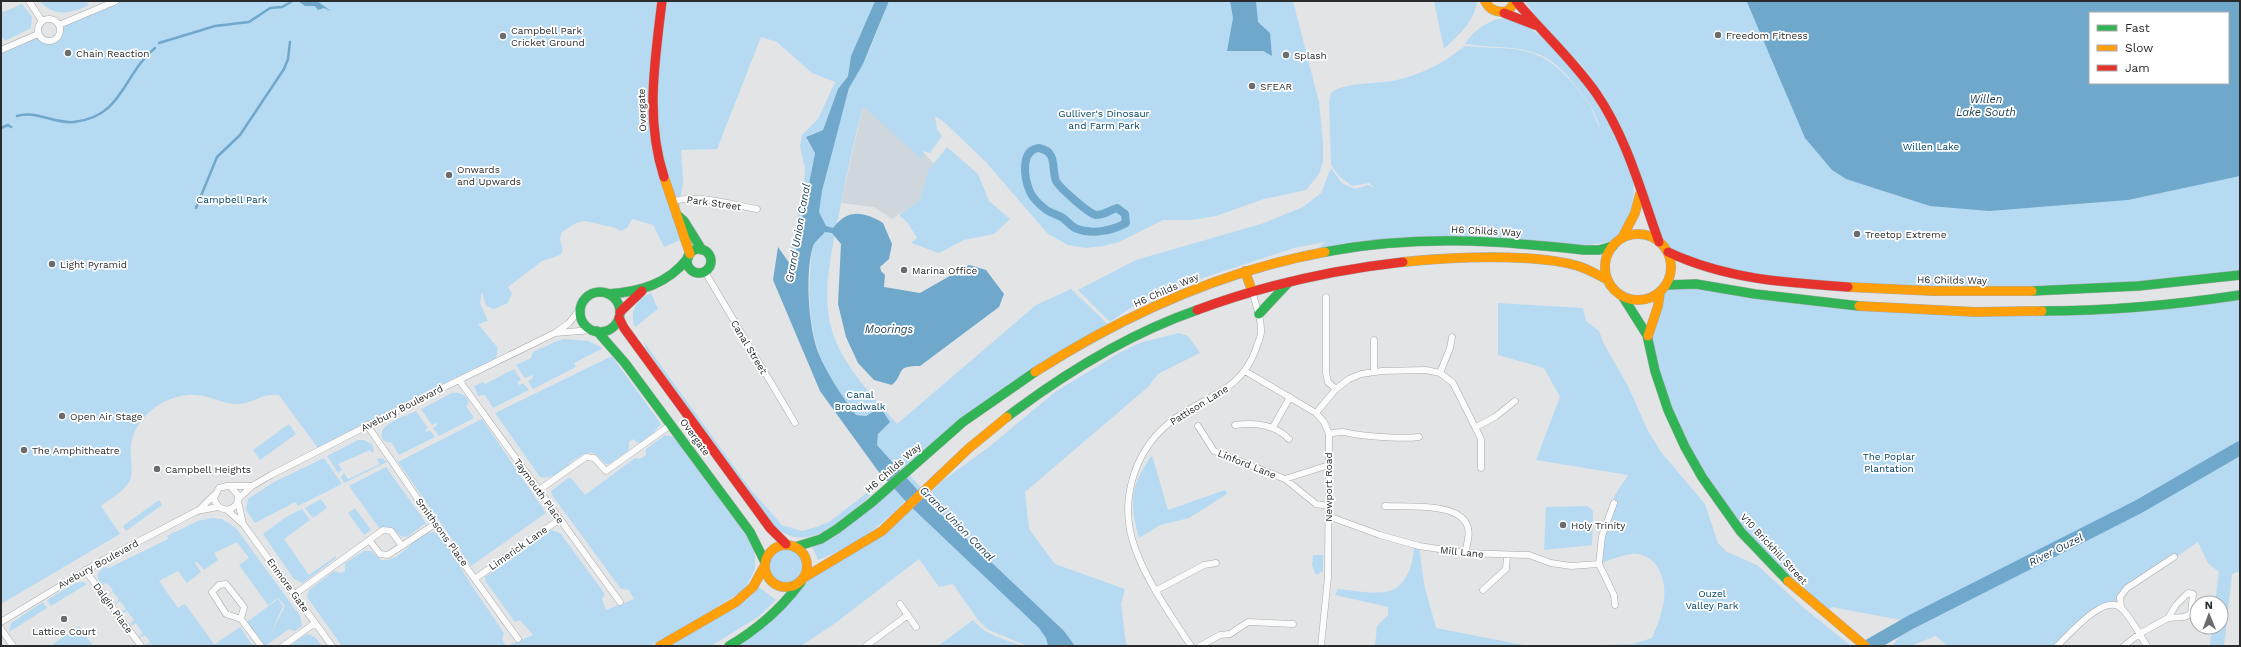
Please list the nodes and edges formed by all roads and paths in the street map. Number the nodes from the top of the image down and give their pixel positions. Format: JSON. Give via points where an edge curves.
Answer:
{"nodes":[{"id":1,"x":29,"y":1,"type":"edge"},
{"id":2,"x":116,"y":1,"type":"edge"},
{"id":3,"x":662,"y":1,"type":"edge"},
{"id":4,"x":1485,"y":1,"type":"edge"},
{"id":5,"x":1516,"y":1,"type":"edge"},
{"id":6,"x":1504,"y":13,"type":"junction"},
{"id":7,"x":42,"y":21,"type":"junction"},
{"id":8,"x":59,"y":25,"type":"junction"},
{"id":9,"x":1535,"y":25,"type":"junction"},
{"id":10,"x":38,"y":34,"type":"junction"},
{"id":11,"x":1,"y":50,"type":"edge"},
{"id":12,"x":1640,"y":194,"type":"junction"},
{"id":13,"x":672,"y":202,"type":"junction"},
{"id":14,"x":757,"y":209,"type":"dead end"},
{"id":15,"x":678,"y":215,"type":"junction"},
{"id":16,"x":1618,"y":242,"type":"junction"},
{"id":17,"x":1659,"y":242,"type":"junction"},
{"id":18,"x":702,"y":250,"type":"junction"},
{"id":19,"x":1668,"y":252,"type":"junction"},
{"id":20,"x":689,"y":256,"type":"junction"},
{"id":21,"x":1245,"y":270,"type":"junction"},
{"id":22,"x":701,"y":272,"type":"junction"},
{"id":23,"x":674,"y":275,"type":"junction"},
{"id":24,"x":2240,"y":275,"type":"edge"},
{"id":25,"x":1290,"y":281,"type":"junction"},
{"id":26,"x":1610,"y":283,"type":"junction"},
{"id":27,"x":1666,"y":285,"type":"junction"},
{"id":28,"x":642,"y":291,"type":"junction"},
{"id":29,"x":1252,"y":291,"type":"junction"},
{"id":30,"x":1660,"y":292,"type":"junction"},
{"id":31,"x":608,"y":294,"type":"junction"},
{"id":32,"x":2240,"y":295,"type":"edge"},
{"id":33,"x":1326,"y":296,"type":"dead end"},
{"id":34,"x":1622,"y":296,"type":"junction"},
{"id":35,"x":580,"y":309,"type":"junction"},
{"id":36,"x":1259,"y":314,"type":"junction"},
{"id":37,"x":619,"y":315,"type":"junction"},
{"id":38,"x":594,"y":331,"type":"junction"},
{"id":39,"x":555,"y":333,"type":"junction"},
{"id":40,"x":1452,"y":336,"type":"dead end"},
{"id":41,"x":1648,"y":336,"type":"junction"},
{"id":42,"x":1374,"y":340,"type":"dead end"},
{"id":43,"x":1245,"y":371,"type":"junction"},
{"id":44,"x":1374,"y":372,"type":"junction"},
{"id":45,"x":1440,"y":373,"type":"junction"},
{"id":46,"x":459,"y":380,"type":"junction"},
{"id":47,"x":1336,"y":389,"type":"junction"},
{"id":48,"x":1290,"y":397,"type":"junction"},
{"id":49,"x":1515,"y":402,"type":"dead end"},
{"id":50,"x":1316,"y":413,"type":"junction"},
{"id":51,"x":795,"y":423,"type":"dead end"},
{"id":52,"x":672,"y":424,"type":"junction"},
{"id":53,"x":367,"y":425,"type":"junction"},
{"id":54,"x":1235,"y":425,"type":"dead end"},
{"id":55,"x":1198,"y":426,"type":"dead end"},
{"id":56,"x":1273,"y":427,"type":"junction"},
{"id":57,"x":1476,"y":427,"type":"junction"},
{"id":58,"x":1329,"y":434,"type":"junction"},
{"id":59,"x":1419,"y":437,"type":"dead end"},
{"id":60,"x":1289,"y":439,"type":"dead end"},
{"id":61,"x":1329,"y":465,"type":"junction"},
{"id":62,"x":1481,"y":468,"type":"dead end"},
{"id":63,"x":1285,"y":479,"type":"junction"},
{"id":64,"x":252,"y":486,"type":"junction"},
{"id":65,"x":231,"y":487,"type":"junction"},
{"id":66,"x":539,"y":490,"type":"junction"},
{"id":67,"x":214,"y":495,"type":"junction"},
{"id":68,"x":238,"y":500,"type":"junction"},
{"id":69,"x":1614,"y":504,"type":"dead end"},
{"id":70,"x":1328,"y":506,"type":"junction"},
{"id":71,"x":1385,"y":506,"type":"dead end"},
{"id":72,"x":218,"y":507,"type":"junction"},
{"id":73,"x":227,"y":510,"type":"junction"},
{"id":74,"x":197,"y":512,"type":"junction"},
{"id":75,"x":1328,"y":516,"type":"junction"},
{"id":76,"x":560,"y":519,"type":"junction"},
{"id":77,"x":243,"y":524,"type":"junction"},
{"id":78,"x":435,"y":524,"type":"junction"},
{"id":79,"x":369,"y":540,"type":"junction"},
{"id":80,"x":786,"y":544,"type":"junction"},
{"id":81,"x":402,"y":546,"type":"junction"},
{"id":82,"x":795,"y":547,"type":"junction"},
{"id":83,"x":1465,"y":553,"type":"junction"},
{"id":84,"x":1508,"y":555,"type":"junction"},
{"id":85,"x":2174,"y":557,"type":"dead end"},
{"id":86,"x":1216,"y":563,"type":"dead end"},
{"id":87,"x":1599,"y":564,"type":"junction"},
{"id":88,"x":765,"y":565,"type":"junction"},
{"id":89,"x":85,"y":570,"type":"junction"},
{"id":90,"x":476,"y":578,"type":"junction"},
{"id":91,"x":803,"y":579,"type":"junction"},
{"id":92,"x":1157,"y":590,"type":"junction"},
{"id":93,"x":1484,"y":590,"type":"dead end"},
{"id":94,"x":295,"y":594,"type":"junction"},
{"id":95,"x":620,"y":602,"type":"dead end"},
{"id":96,"x":900,"y":604,"type":"dead end"},
{"id":97,"x":1615,"y":606,"type":"dead end"},
{"id":98,"x":2121,"y":608,"type":"junction"},
{"id":99,"x":908,"y":615,"type":"junction"},
{"id":100,"x":2168,"y":618,"type":"junction"},
{"id":101,"x":241,"y":619,"type":"junction"},
{"id":102,"x":1,"y":622,"type":"edge"},
{"id":103,"x":315,"y":623,"type":"junction"},
{"id":104,"x":1293,"y":624,"type":"dead end"},
{"id":105,"x":916,"y":627,"type":"dead end"},
{"id":106,"x":1,"y":629,"type":"edge"},
{"id":107,"x":2139,"y":634,"type":"junction"},
{"id":108,"x":518,"y":638,"type":"dead end"},
{"id":109,"x":13,"y":646,"type":"edge"},
{"id":110,"x":141,"y":646,"type":"edge"},
{"id":111,"x":261,"y":646,"type":"edge"},
{"id":112,"x":283,"y":646,"type":"edge"},
{"id":113,"x":332,"y":646,"type":"edge"},
{"id":114,"x":660,"y":646,"type":"edge"},
{"id":115,"x":729,"y":646,"type":"edge"},
{"id":116,"x":866,"y":646,"type":"edge"},
{"id":117,"x":1191,"y":646,"type":"edge"},
{"id":118,"x":1200,"y":646,"type":"edge"},
{"id":119,"x":1321,"y":646,"type":"edge"},
{"id":120,"x":1865,"y":646,"type":"edge"},
{"id":121,"x":2057,"y":646,"type":"edge"},
{"id":122,"x":2124,"y":646,"type":"edge"},
{"id":123,"x":2147,"y":646,"type":"edge"}],
"edges":[{"from":1,"to":7,"type":"street"},
{"from":2,"to":8,"type":"street"},
{"from":3,"to":13,"type":"street","name":"Overgate","via":[[654,57],[652,113],[660,164]]},
{"from":4,"to":6,"type":"street","via":[[1494,12]]},
{"from":5,"to":6,"type":"street"},
{"from":5,"to":9,"type":"street"},
{"from":6,"to":9,"type":"street"},
{"from":7,"to":8,"type":"street","via":[[53,20]]},
{"from":7,"to":10,"type":"street","via":[[38,27]]},
{"from":8,"to":10,"type":"street","via":[[60,34],[52,42],[46,42]]},
{"from":9,"to":12,"type":"street","via":[[1578,69],[1597,94],[1616,128],[1635,174]]},
{"from":10,"to":11,"type":"street"},
{"from":12,"to":16,"type":"street","via":[[1635,213]]},
{"from":12,"to":17,"type":"street"},
{"from":13,"to":14,"type":"street","name":"Park Street","via":[[681,198],[699,199]]},
{"from":13,"to":15,"type":"street","name":"Overgate"},
{"from":15,"to":18,"type":"street","name":"Overgate"},
{"from":15,"to":20,"type":"street","name":"Overgate","via":[[678,223]]},
{"from":16,"to":17,"type":"street","via":[[1641,234]]},
{"from":16,"to":21,"type":"street","name":"H6 Childs Way","via":[[1599,250],[1584,250],[1480,240],[1408,241],[1310,253]]},
{"from":16,"to":26,"type":"street","via":[[1607,257],[1605,269]]},
{"from":17,"to":19,"type":"street"},
{"from":18,"to":20,"type":"street","via":[[695,250]]},
{"from":18,"to":22,"type":"street","via":[[708,253],[711,259],[710,266]]},
{"from":19,"to":24,"type":"street","name":"H6 Childs Way","via":[[1711,271],[1779,282],[1873,289],[2070,291]]},
{"from":19,"to":27,"type":"street","via":[[1671,265]]},
{"from":20,"to":22,"type":"street","via":[[688,266]]},
{"from":20,"to":23,"type":"street"},
{"from":21,"to":29,"type":"street"},
{"from":21,"to":82,"type":"street","name":"H6 Childs Way","via":[[1191,290],[1122,323],[1038,370],[964,422],[832,533]]},
{"from":22,"to":23,"type":"street"},
{"from":22,"to":51,"type":"street","name":"Canal Street"},
{"from":23,"to":28,"type":"street"},
{"from":25,"to":26,"type":"street","via":[[1321,273],[1386,263],[1482,258],[1575,265]]},
{"from":25,"to":29,"type":"street"},
{"from":25,"to":36,"type":"street"},
{"from":26,"to":34,"type":"street"},
{"from":27,"to":30,"type":"street"},
{"from":27,"to":32,"type":"street","via":[[1696,284],[1863,308],[1976,312],[2078,310],[2195,302]]},
{"from":28,"to":31,"type":"street"},
{"from":28,"to":37,"type":"street"},
{"from":29,"to":36,"type":"street","name":"Pattison Lane"},
{"from":29,"to":91,"type":"street","via":[[1199,308],[1134,337],[1048,388],[979,440],[871,540],[852,552],[815,568]]},
{"from":30,"to":34,"type":"street","via":[[1642,300]]},
{"from":30,"to":41,"type":"street"},
{"from":31,"to":35,"type":"street","via":[[598,292],[588,296]]},
{"from":31,"to":37,"type":"street","via":[[617,301]]},
{"from":33,"to":47,"type":"street","via":[[1326,373],[1328,382]]},
{"from":34,"to":41,"type":"street","name":"V10 Brickhill Street"},
{"from":35,"to":38,"type":"street","via":[[582,321]]},
{"from":35,"to":39,"type":"street","name":"Avebury Boulevard"},
{"from":36,"to":43,"type":"street","name":"Pattison Lane","via":[[1261,332],[1252,360]]},
{"from":37,"to":38,"type":"street","via":[[610,329]]},
{"from":37,"to":80,"type":"street","name":"Overgate","via":[[643,355],[770,528]]},
{"from":38,"to":39,"type":"street","name":"Avebury Boulevard"},
{"from":38,"to":52,"type":"street","name":"Overgate","via":[[625,363]]},
{"from":39,"to":46,"type":"street","name":"Avebury Boulevard"},
{"from":40,"to":45,"type":"street"},
{"from":41,"to":120,"type":"street","name":"V10 Brickhill Street","via":[[1666,404],[1685,447],[1705,482],[1738,527],[1810,602]]},
{"from":42,"to":44,"type":"street"},
{"from":43,"to":48,"type":"street","name":"Newport Road"},
{"from":43,"to":92,"type":"street","name":"Pattison Lane","via":[[1216,397],[1168,424],[1148,446],[1137,464],[1128,503],[1129,526],[1135,548]]},
{"from":44,"to":45,"type":"street","via":[[1426,370]]},
{"from":44,"to":47,"type":"street","via":[[1349,379]]},
{"from":45,"to":57,"type":"street","via":[[1453,383]]},
{"from":46,"to":53,"type":"street","name":"Avebury Boulevard"},
{"from":46,"to":66,"type":"street","name":"Taymouth Place"},
{"from":47,"to":50,"type":"street"},
{"from":48,"to":50,"type":"street","name":"Newport Road"},
{"from":48,"to":56,"type":"street"},
{"from":49,"to":57,"type":"street"},
{"from":50,"to":58,"type":"street","name":"Newport Road","via":[[1324,422]]},
{"from":52,"to":66,"type":"street","via":[[606,472],[594,458],[586,457]]},
{"from":52,"to":88,"type":"street","name":"Overgate","via":[[750,532]]},
{"from":53,"to":64,"type":"street","name":"Avebury Boulevard"},
{"from":53,"to":78,"type":"street","name":"Smithsons Place"},
{"from":54,"to":56,"type":"street","via":[[1255,424]]},
{"from":55,"to":63,"type":"street","name":"Linford Lane","via":[[1214,451]]},
{"from":56,"to":60,"type":"street"},
{"from":57,"to":62,"type":"street","via":[[1481,439]]},
{"from":58,"to":59,"type":"street","via":[[1344,431],[1359,435]]},
{"from":58,"to":61,"type":"street","name":"Newport Road"},
{"from":61,"to":63,"type":"street","name":"Linford Lane"},
{"from":61,"to":70,"type":"street","name":"Newport Road"},
{"from":63,"to":70,"type":"street","name":"Linford Lane","via":[[1316,504]]},
{"from":64,"to":65,"type":"street","name":"Avebury Boulevard"},
{"from":64,"to":68,"type":"street","name":"Avebury Boulevard"},
{"from":65,"to":67,"type":"street","via":[[219,488]]},
{"from":65,"to":68,"type":"street","via":[[237,492]]},
{"from":66,"to":76,"type":"street","name":"Taymouth Place"},
{"from":67,"to":72,"type":"street"},
{"from":67,"to":74,"type":"street","name":"Avebury Boulevard"},
{"from":68,"to":73,"type":"street","via":[[234,507]]},
{"from":68,"to":77,"type":"street","name":"Enmore Gate"},
{"from":69,"to":87,"type":"street","via":[[1602,536]]},
{"from":70,"to":75,"type":"street","name":"Newport Road"},
{"from":71,"to":83,"type":"street","via":[[1435,507],[1454,513],[1467,525],[1469,536]]},
{"from":72,"to":73,"type":"street"},
{"from":72,"to":74,"type":"street","name":"Avebury Boulevard"},
{"from":73,"to":77,"type":"street","name":"Enmore Gate"},
{"from":74,"to":89,"type":"street","name":"Avebury Boulevard"},
{"from":75,"to":83,"type":"street","name":"Mill Lane","via":[[1414,545]]},
{"from":75,"to":119,"type":"street","name":"Newport Road","via":[[1328,577]]},
{"from":76,"to":90,"type":"street","name":"Limerick Lane"},
{"from":76,"to":95,"type":"street","name":"Taymouth Place"},
{"from":77,"to":94,"type":"street","name":"Enmore Gate"},
{"from":78,"to":81,"type":"street"},
{"from":78,"to":90,"type":"street","name":"Smithsons Place"},
{"from":79,"to":81,"type":"street","via":[[375,550],[383,556],[388,556]]},
{"from":79,"to":81,"type":"street","via":[[388,529]]},
{"from":79,"to":94,"type":"street"},
{"from":80,"to":82,"type":"street"},
{"from":80,"to":88,"type":"street","via":[[770,551]]},
{"from":82,"to":91,"type":"street","via":[[805,556],[807,570]]},
{"from":83,"to":84,"type":"street","name":"Mill Lane"},
{"from":84,"to":87,"type":"street","name":"Mill Lane","via":[[1529,555],[1551,563],[1571,566]]},
{"from":84,"to":93,"type":"street","via":[[1506,570]]},
{"from":85,"to":98,"type":"street","via":[[2127,588],[2120,597]]},
{"from":86,"to":92,"type":"street","via":[[1204,565]]},
{"from":87,"to":97,"type":"street","via":[[1614,595]]},
{"from":88,"to":91,"type":"street","via":[[769,579],[778,586],[791,587]]},
{"from":88,"to":114,"type":"street","via":[[753,587],[741,598]]},
{"from":89,"to":102,"type":"street","name":"Avebury Boulevard"},
{"from":89,"to":110,"type":"street","name":"Dalgin Place"},
{"from":90,"to":108,"type":"street","name":"Smithsons Place"},
{"from":91,"to":115,"type":"street","via":[[790,598],[770,619]]},
{"from":92,"to":117,"type":"street","name":"Pattison Lane"},
{"from":94,"to":103,"type":"street","name":"Enmore Gate"},
{"from":96,"to":99,"type":"street"},
{"from":98,"to":107,"type":"street"},
{"from":98,"to":121,"type":"street","via":[[2114,604],[2101,607]]},
{"from":99,"to":105,"type":"street"},
{"from":99,"to":116,"type":"street"},
{"from":100,"to":100,"type":"street","via":[[2188,593],[2193,594],[2191,614]]},
{"from":100,"to":107,"type":"street"},
{"from":101,"to":101,"type":"street","via":[[244,607],[230,587],[226,584],[219,585],[212,592],[218,602],[226,614]]},
{"from":101,"to":111,"type":"street"},
{"from":103,"to":112,"type":"street"},
{"from":103,"to":113,"type":"street","name":"Enmore Gate"},
{"from":104,"to":118,"type":"street","via":[[1248,622],[1230,634],[1220,635]]},
{"from":106,"to":109,"type":"street"},
{"from":107,"to":122,"type":"street"},
{"from":107,"to":123,"type":"street"}]}
